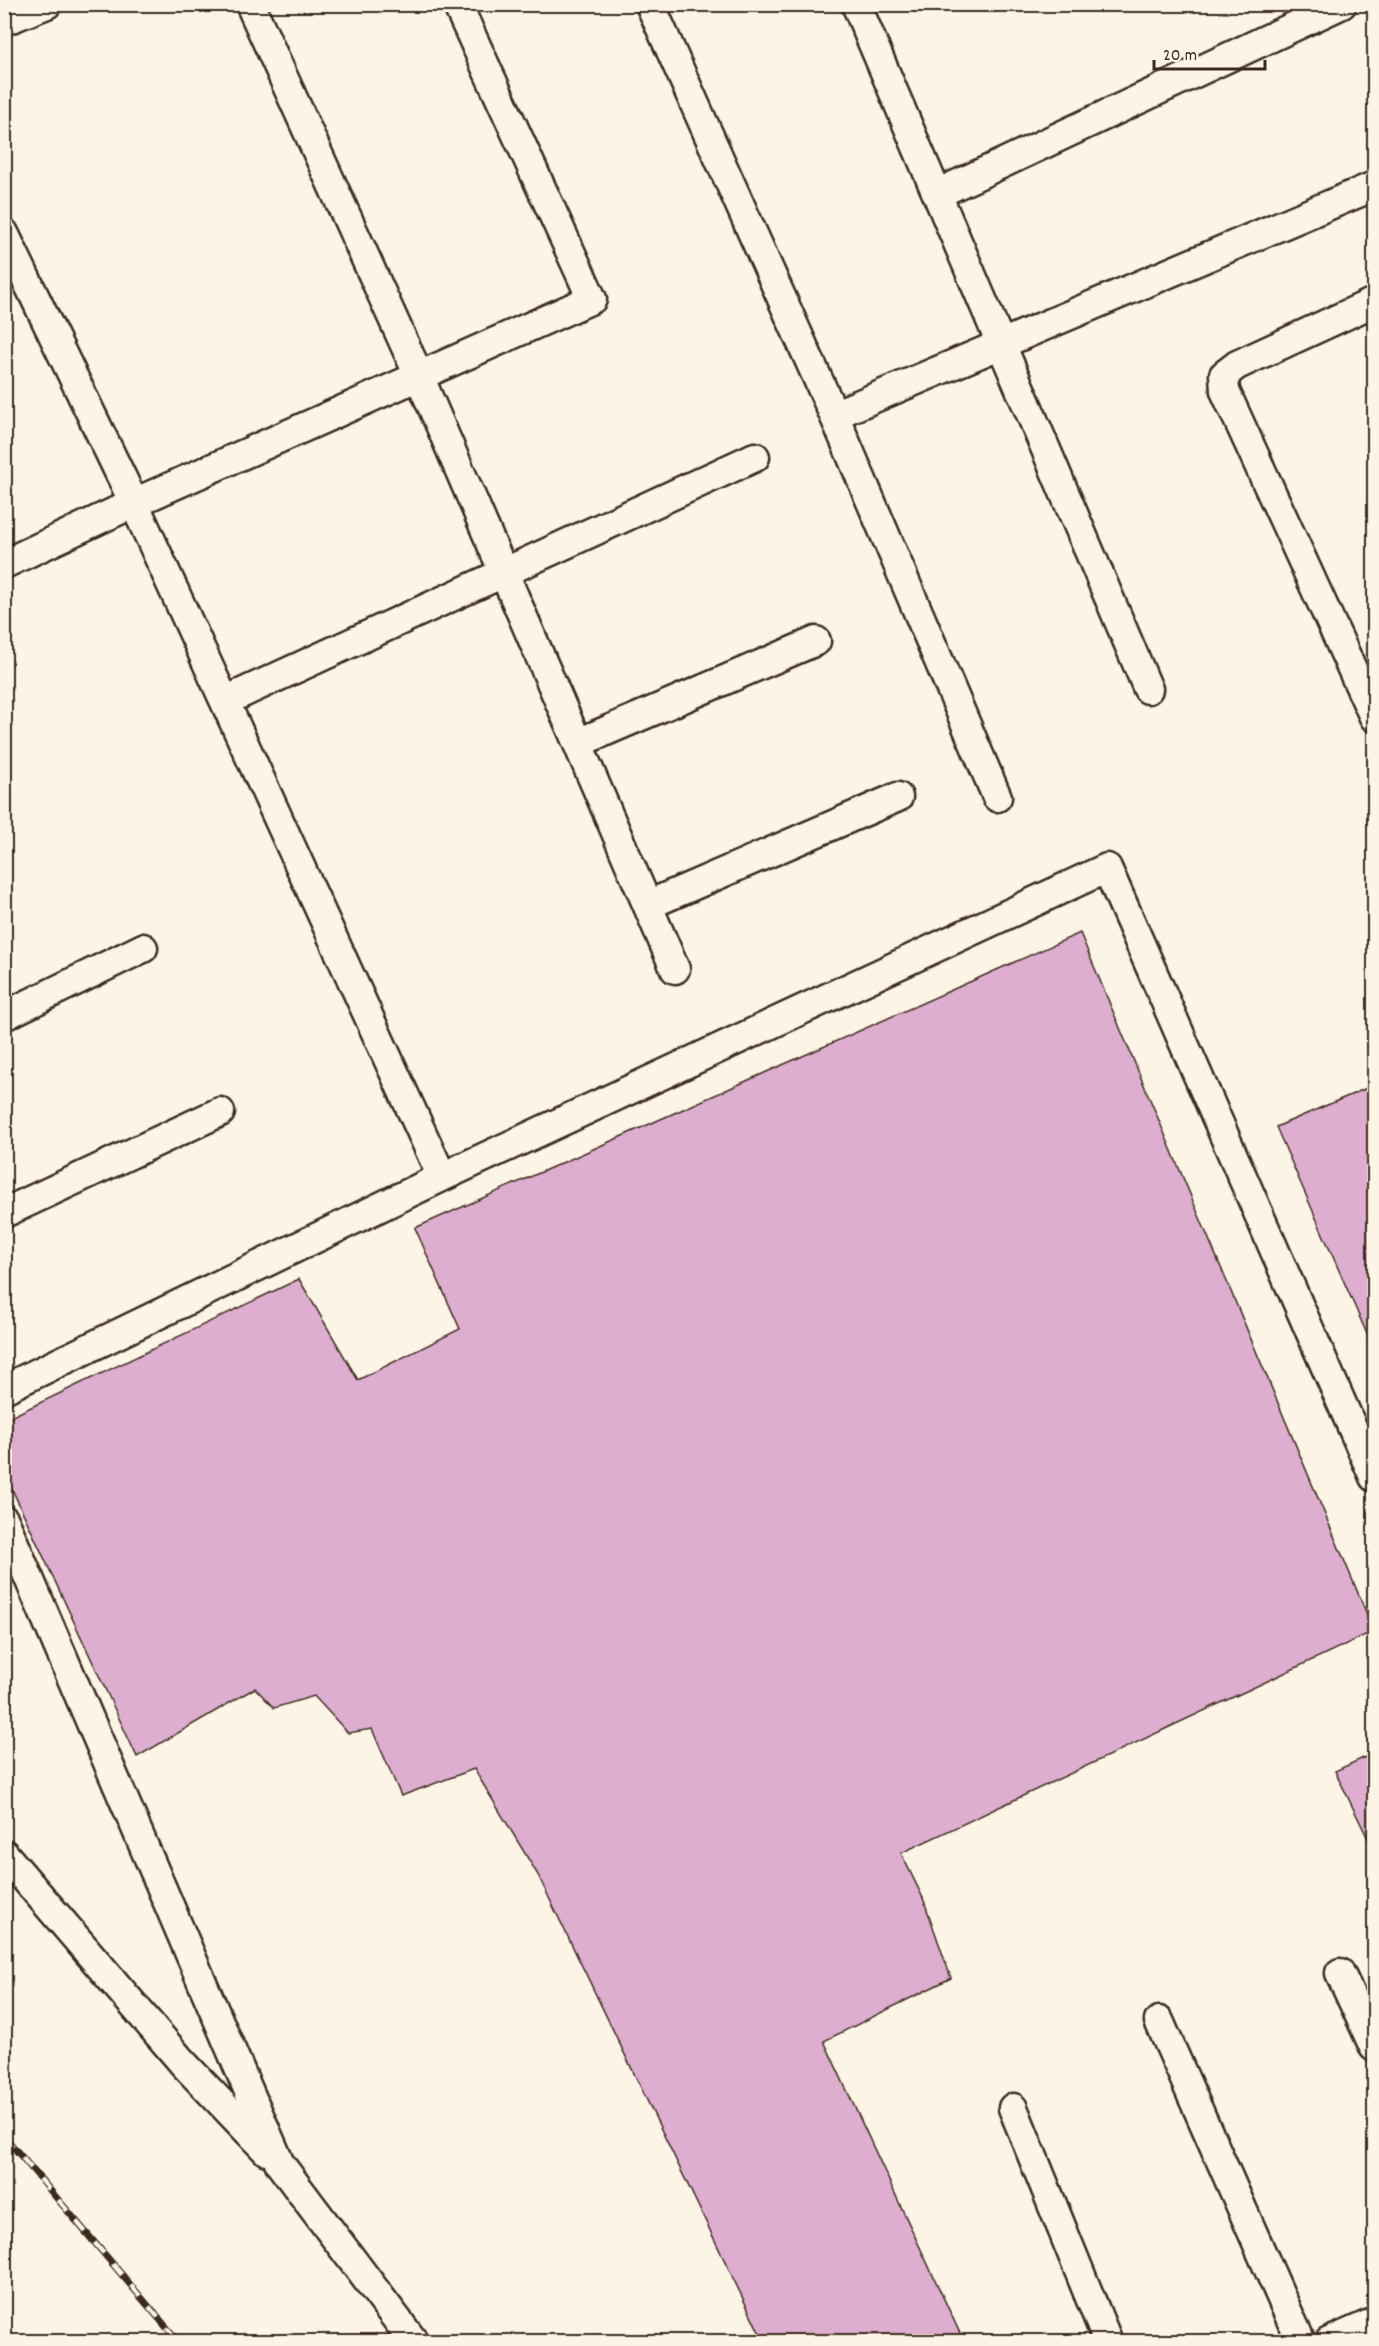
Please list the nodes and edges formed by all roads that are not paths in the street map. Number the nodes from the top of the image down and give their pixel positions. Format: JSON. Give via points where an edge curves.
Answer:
{"nodes":[{"id":1,"x":47,"y":4,"type":"edge"},
{"id":2,"x":250,"y":4,"type":"edge"},
{"id":3,"x":457,"y":4,"type":"edge"},
{"id":4,"x":650,"y":4,"type":"edge"},
{"id":5,"x":856,"y":4,"type":"edge"},
{"id":6,"x":1342,"y":4,"type":"edge"},
{"id":7,"x":4,"y":21,"type":"edge"},
{"id":8,"x":1374,"y":186,"type":"edge"},
{"id":9,"x":937,"y":194,"type":"junction"},
{"id":10,"x":4,"y":233,"type":"edge"},
{"id":11,"x":1374,"y":302,"type":"edge"},
{"id":12,"x":1002,"y":344,"type":"junction"},
{"id":13,"x":419,"y":376,"type":"junction"},
{"id":14,"x":834,"y":415,"type":"junction"},
{"id":15,"x":755,"y":458,"type":"dead end"},
{"id":16,"x":134,"y":503,"type":"junction"},
{"id":17,"x":4,"y":564,"type":"edge"},
{"id":18,"x":504,"y":573,"type":"junction"},
{"id":19,"x":816,"y":641,"type":"dead end"},
{"id":20,"x":1149,"y":689,"type":"dead end"},
{"id":21,"x":225,"y":701,"type":"junction"},
{"id":22,"x":1374,"y":717,"type":"edge"},
{"id":23,"x":578,"y":743,"type":"junction"},
{"id":24,"x":898,"y":797,"type":"dead end"},
{"id":25,"x":997,"y":797,"type":"dead end"},
{"id":26,"x":648,"y":906,"type":"junction"},
{"id":27,"x":143,"y":948,"type":"dead end"},
{"id":28,"x":675,"y":969,"type":"dead end"},
{"id":29,"x":4,"y":1016,"type":"edge"},
{"id":30,"x":220,"y":1112,"type":"dead end"},
{"id":31,"x":442,"y":1177,"type":"junction"},
{"id":32,"x":4,"y":1213,"type":"edge"},
{"id":33,"x":4,"y":1389,"type":"edge"},
{"id":34,"x":1374,"y":1478,"type":"edge"},
{"id":35,"x":4,"y":1520,"type":"edge"},
{"id":36,"x":4,"y":1854,"type":"edge"},
{"id":37,"x":1340,"y":1973,"type":"dead end"},
{"id":38,"x":1159,"y":2021,"type":"dead end"},
{"id":39,"x":1374,"y":2047,"type":"edge"},
{"id":40,"x":1013,"y":2108,"type":"dead end"},
{"id":41,"x":280,"y":2164,"type":"junction"},
{"id":42,"x":1374,"y":2322,"type":"edge"},
{"id":43,"x":414,"y":2342,"type":"edge"},
{"id":44,"x":1108,"y":2342,"type":"edge"},
{"id":45,"x":1301,"y":2342,"type":"edge"},
{"id":46,"x":1329,"y":2342,"type":"edge"}],
"edges":[{"from":1,"to":7,"type":"street"},
{"from":2,"to":13,"type":"street"},
{"from":3,"to":13,"type":"street","via":[[591,299]]},
{"from":4,"to":14,"type":"street"},
{"from":5,"to":9,"type":"street"},
{"from":6,"to":9,"type":"street"},
{"from":8,"to":12,"type":"street"},
{"from":9,"to":12,"type":"street"},
{"from":10,"to":16,"type":"street"},
{"from":11,"to":22,"type":"street","via":[[1237,365],[1224,375],[1226,391]]},
{"from":12,"to":14,"type":"street"},
{"from":12,"to":20,"type":"street"},
{"from":13,"to":16,"type":"street"},
{"from":13,"to":18,"type":"street"},
{"from":14,"to":25,"type":"street"},
{"from":15,"to":18,"type":"street"},
{"from":16,"to":17,"type":"street"},
{"from":16,"to":21,"type":"street"},
{"from":18,"to":21,"type":"street"},
{"from":18,"to":23,"type":"street"},
{"from":19,"to":23,"type":"street"},
{"from":21,"to":31,"type":"street"},
{"from":23,"to":26,"type":"street"},
{"from":24,"to":26,"type":"street"},
{"from":26,"to":28,"type":"street"},
{"from":27,"to":29,"type":"street"},
{"from":30,"to":32,"type":"street"},
{"from":31,"to":33,"type":"street"},
{"from":31,"to":34,"type":"street","via":[[1107,868]]},
{"from":35,"to":41,"type":"street"},
{"from":36,"to":41,"type":"street","via":[[183,2063]]},
{"from":37,"to":39,"type":"street"},
{"from":38,"to":45,"type":"street"},
{"from":40,"to":44,"type":"street"},
{"from":41,"to":43,"type":"street"},
{"from":42,"to":46,"type":"street"}]}
